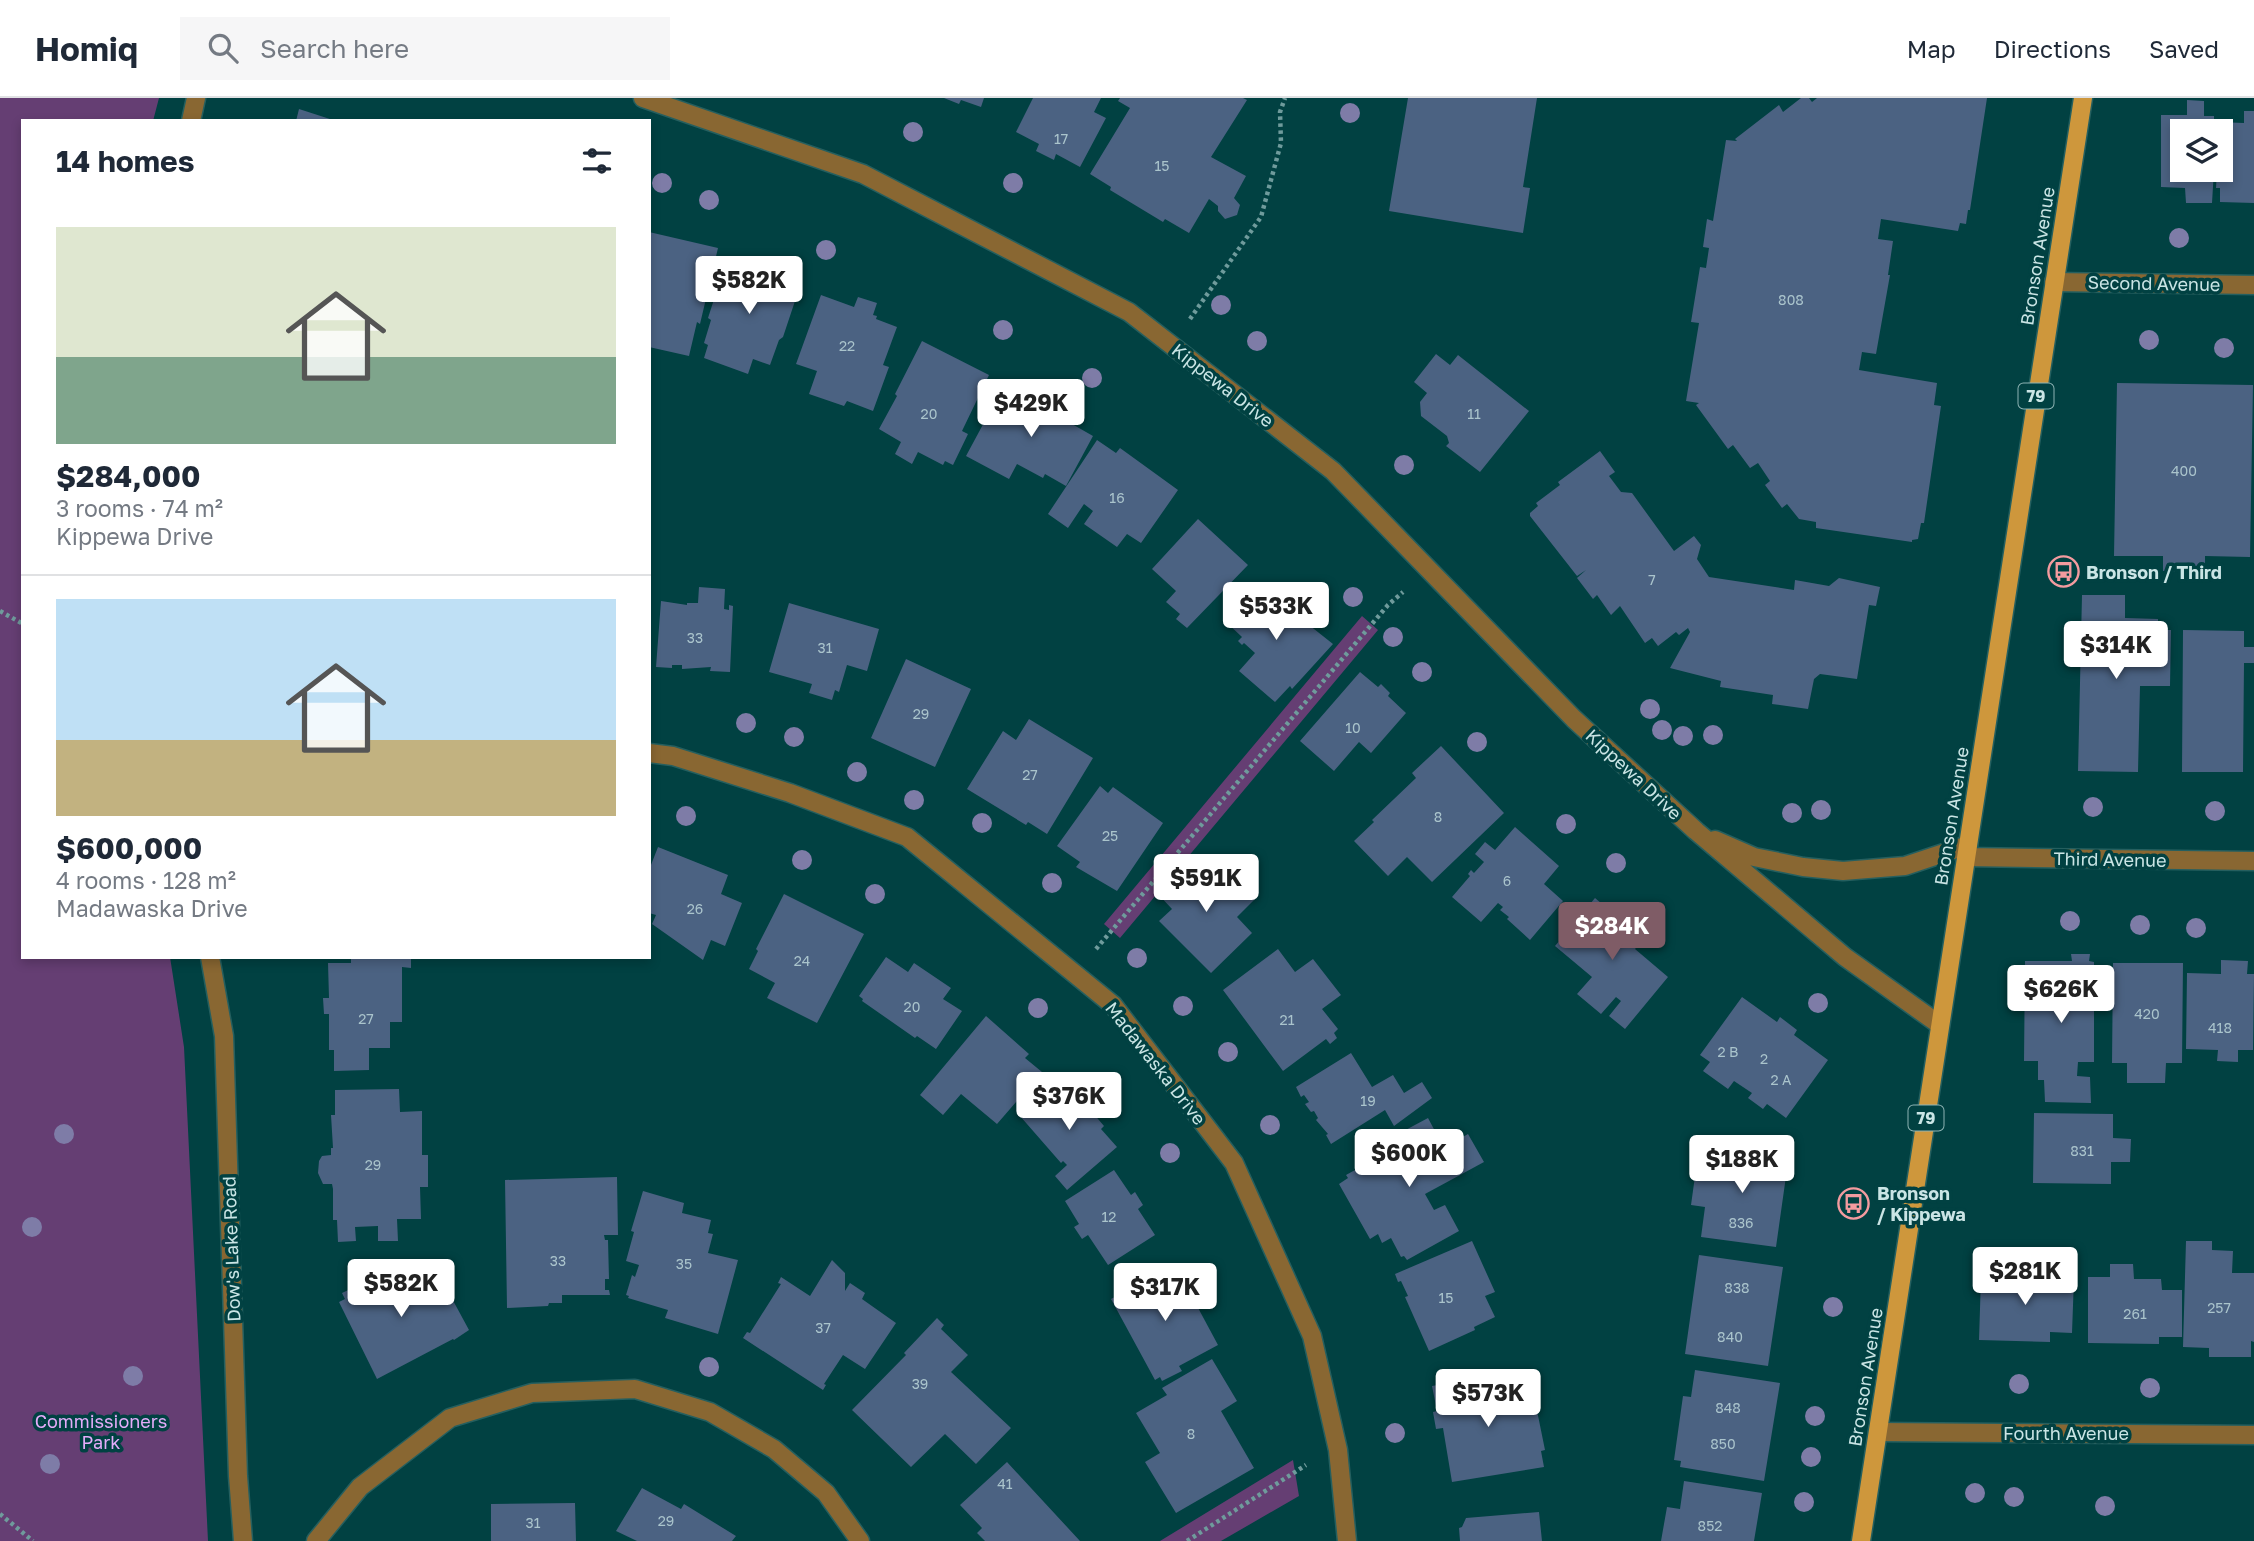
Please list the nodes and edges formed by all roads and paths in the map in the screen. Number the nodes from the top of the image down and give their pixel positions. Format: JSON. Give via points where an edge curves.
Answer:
{"nodes":[{"id":1,"x":196,"y":98,"type":"edge"},
{"id":2,"x":643,"y":98,"type":"edge"},
{"id":3,"x":1285,"y":98,"type":"edge"},
{"id":4,"x":2083,"y":98,"type":"edge"},
{"id":5,"x":191,"y":119,"type":"edge"},
{"id":6,"x":2054,"y":282,"type":"junction"},
{"id":7,"x":2254,"y":285,"type":"edge"},
{"id":8,"x":1173,"y":346,"type":"junction"},
{"id":9,"x":1426,"y":569,"type":"junction"},
{"id":10,"x":0,"y":611,"type":"edge"},
{"id":11,"x":21,"y":623,"type":"edge"},
{"id":12,"x":651,"y":753,"type":"edge"},
{"id":13,"x":1696,"y":831,"type":"junction"},
{"id":14,"x":1967,"y":851,"type":"junction"},
{"id":15,"x":2254,"y":862,"type":"edge"},
{"id":16,"x":210,"y":959,"type":"edge"},
{"id":17,"x":1075,"y":974,"type":"junction"},
{"id":18,"x":1940,"y":1025,"type":"junction"},
{"id":19,"x":1878,"y":1432,"type":"junction"},
{"id":20,"x":2254,"y":1435,"type":"edge"},
{"id":21,"x":1338,"y":1450,"type":"junction"},
{"id":22,"x":0,"y":1514,"type":"edge"},
{"id":23,"x":33,"y":1541,"type":"edge"},
{"id":24,"x":243,"y":1541,"type":"edge"},
{"id":25,"x":316,"y":1541,"type":"edge"},
{"id":26,"x":860,"y":1541,"type":"edge"},
{"id":27,"x":1187,"y":1541,"type":"edge"},
{"id":28,"x":1347,"y":1541,"type":"edge"},
{"id":29,"x":1861,"y":1541,"type":"edge"}],
"edges":[{"from":1,"to":5,"type":"street"},
{"from":2,"to":8,"type":"street","name":"Kippewa Drive","via":[[863,174],[1129,312]]},
{"from":3,"to":8,"type":"path","via":[[1280,112],[1281,143],[1261,217]]},
{"from":4,"to":6,"type":"main road","name":"Bronson Avenue","number":"79"},
{"from":6,"to":7,"type":"street","name":"Second Avenue"},
{"from":6,"to":14,"type":"main road","name":"Bronson Avenue","number":"79"},
{"from":8,"to":9,"type":"street","name":"Kippewa Drive","via":[[1333,471]]},
{"from":9,"to":13,"type":"street","name":"Kippewa Drive","via":[[1574,719]]},
{"from":9,"to":17,"type":"path","via":[[1388,606]]},
{"from":10,"to":11,"type":"path"},
{"from":12,"to":17,"type":"street","name":"Madawaska Drive","via":[[790,793],[907,837]]},
{"from":13,"to":14,"type":"street","name":"Kippewa Drive","via":[[1754,857],[1843,871],[1905,866]]},
{"from":13,"to":18,"type":"street","name":"Kippewa Drive","via":[[1845,957]]},
{"from":14,"to":15,"type":"street","name":"Third Avenue"},
{"from":14,"to":18,"type":"main road","name":"Bronson Avenue","number":"79"},
{"from":16,"to":24,"type":"street","name":"Dow's Lake Road","via":[[224,1036]]},
{"from":17,"to":21,"type":"street","name":"Madawaska Drive","via":[[1113,1005],[1234,1163],[1312,1336]]},
{"from":18,"to":19,"type":"main road","name":"Bronson Avenue","number":"79"},
{"from":19,"to":20,"type":"street","name":"Fourth Avenue"},
{"from":19,"to":29,"type":"main road","name":"Bronson Avenue","number":"79"},
{"from":21,"to":27,"type":"path","via":[[1309,1463]]},
{"from":21,"to":28,"type":"street","name":"Madawaska Drive"},
{"from":22,"to":23,"type":"path"},
{"from":25,"to":26,"type":"street","via":[[360,1487],[450,1418],[532,1393],[635,1389],[710,1412],[774,1449],[826,1493]]}]}
